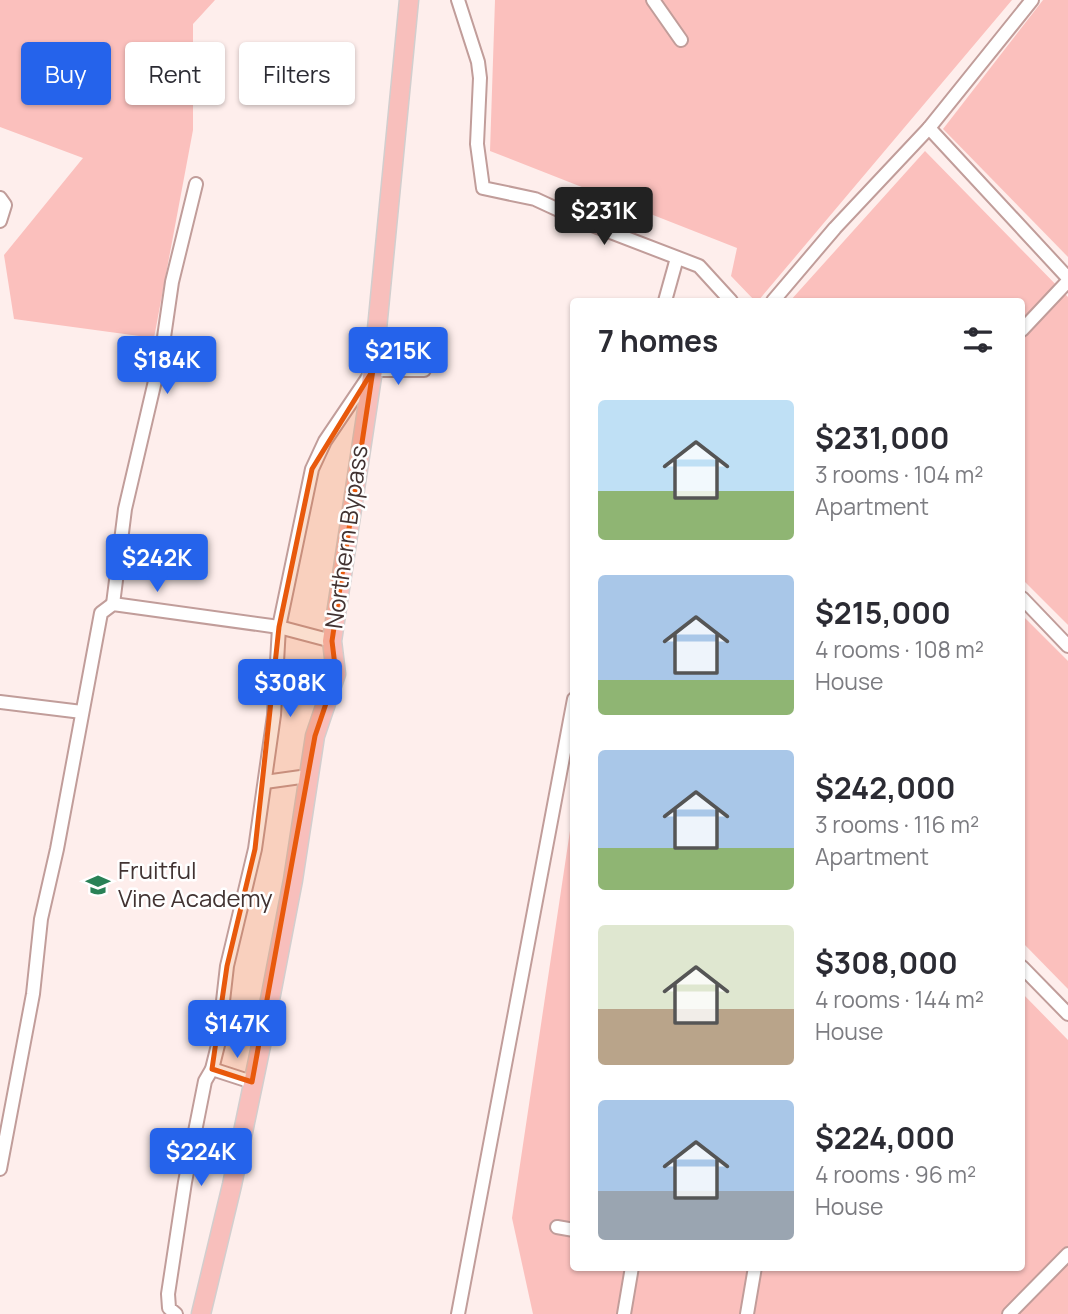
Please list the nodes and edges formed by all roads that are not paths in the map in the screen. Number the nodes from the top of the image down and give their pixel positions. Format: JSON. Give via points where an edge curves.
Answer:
{"nodes":[{"id":1,"x":409,"y":0,"type":"edge"},
{"id":2,"x":458,"y":0,"type":"edge"},
{"id":3,"x":653,"y":0,"type":"edge"},
{"id":4,"x":1032,"y":0,"type":"edge"},
{"id":5,"x":681,"y":40,"type":"dead end"},
{"id":6,"x":929,"y":128,"type":"junction"},
{"id":7,"x":196,"y":184,"type":"dead end"},
{"id":8,"x":0,"y":198,"type":"edge"},
{"id":9,"x":0,"y":221,"type":"edge"},
{"id":10,"x":677,"y":258,"type":"junction"},
{"id":11,"x":1068,"y":280,"type":"edge"},
{"id":12,"x":666,"y":298,"type":"edge"},
{"id":13,"x":728,"y":298,"type":"edge"},
{"id":14,"x":776,"y":298,"type":"edge"},
{"id":15,"x":1025,"y":327,"type":"edge"},
{"id":16,"x":373,"y":370,"type":"junction"},
{"id":17,"x":425,"y":370,"type":"dead end"},
{"id":18,"x":1025,"y":601,"type":"edge"},
{"id":19,"x":113,"y":604,"type":"junction"},
{"id":20,"x":279,"y":627,"type":"junction"},
{"id":21,"x":332,"y":641,"type":"junction"},
{"id":22,"x":1068,"y":646,"type":"edge"},
{"id":23,"x":0,"y":702,"type":"edge"},
{"id":24,"x":82,"y":712,"type":"junction"},
{"id":25,"x":570,"y":720,"type":"edge"},
{"id":26,"x":308,"y":776,"type":"junction"},
{"id":27,"x":265,"y":782,"type":"junction"},
{"id":28,"x":1025,"y":970,"type":"edge"},
{"id":29,"x":1068,"y":1014,"type":"edge"},
{"id":30,"x":212,"y":1069,"type":"junction"},
{"id":31,"x":252,"y":1082,"type":"junction"},
{"id":32,"x":4,"y":1128,"type":"edge"},
{"id":33,"x":0,"y":1169,"type":"edge"},
{"id":34,"x":557,"y":1227,"type":"dead end"},
{"id":35,"x":570,"y":1229,"type":"edge"},
{"id":36,"x":1068,"y":1254,"type":"edge"},
{"id":37,"x":631,"y":1271,"type":"edge"},
{"id":38,"x":754,"y":1271,"type":"edge"},
{"id":39,"x":176,"y":1314,"type":"edge"},
{"id":40,"x":201,"y":1314,"type":"edge"},
{"id":41,"x":458,"y":1314,"type":"edge"},
{"id":42,"x":624,"y":1314,"type":"edge"},
{"id":43,"x":747,"y":1314,"type":"edge"},
{"id":44,"x":1009,"y":1314,"type":"edge"}],
"edges":[{"from":1,"to":16,"type":"main road","name":"Northern Bypass"},
{"from":2,"to":10,"type":"street","via":[[481,78],[477,144],[483,188],[535,200]]},
{"from":3,"to":5,"type":"street"},
{"from":4,"to":6,"type":"street"},
{"from":6,"to":11,"type":"street"},
{"from":6,"to":14,"type":"street"},
{"from":7,"to":19,"type":"street","via":[[125,509]]},
{"from":8,"to":9,"type":"street","via":[[5,205]]},
{"from":10,"to":12,"type":"street"},
{"from":10,"to":13,"type":"street","via":[[699,266]]},
{"from":11,"to":15,"type":"street"},
{"from":16,"to":17,"type":"street"},
{"from":16,"to":20,"type":"street","via":[[325,441],[312,469]]},
{"from":16,"to":21,"type":"main road","name":"Northern Bypass"},
{"from":18,"to":22,"type":"street"},
{"from":19,"to":20,"type":"street"},
{"from":19,"to":24,"type":"street","via":[[98,622]]},
{"from":20,"to":21,"type":"street"},
{"from":20,"to":27,"type":"street"},
{"from":21,"to":26,"type":"main road","name":"Northern Bypass","via":[[336,674],[315,736]]},
{"from":23,"to":24,"type":"street"},
{"from":24,"to":32,"type":"street"},
{"from":25,"to":41,"type":"street"},
{"from":26,"to":27,"type":"street"},
{"from":26,"to":31,"type":"main road","name":"Northern Bypass","via":[[293,880]]},
{"from":27,"to":30,"type":"street","via":[[256,849],[227,966]]},
{"from":28,"to":29,"type":"street"},
{"from":30,"to":31,"type":"street"},
{"from":30,"to":39,"type":"street","via":[[205,1081],[185,1182],[168,1294],[169,1308]]},
{"from":31,"to":40,"type":"main road","name":"Northern Bypass"},
{"from":32,"to":33,"type":"street"},
{"from":34,"to":35,"type":"street"},
{"from":36,"to":44,"type":"street"},
{"from":37,"to":42,"type":"street"},
{"from":38,"to":43,"type":"street"}]}
